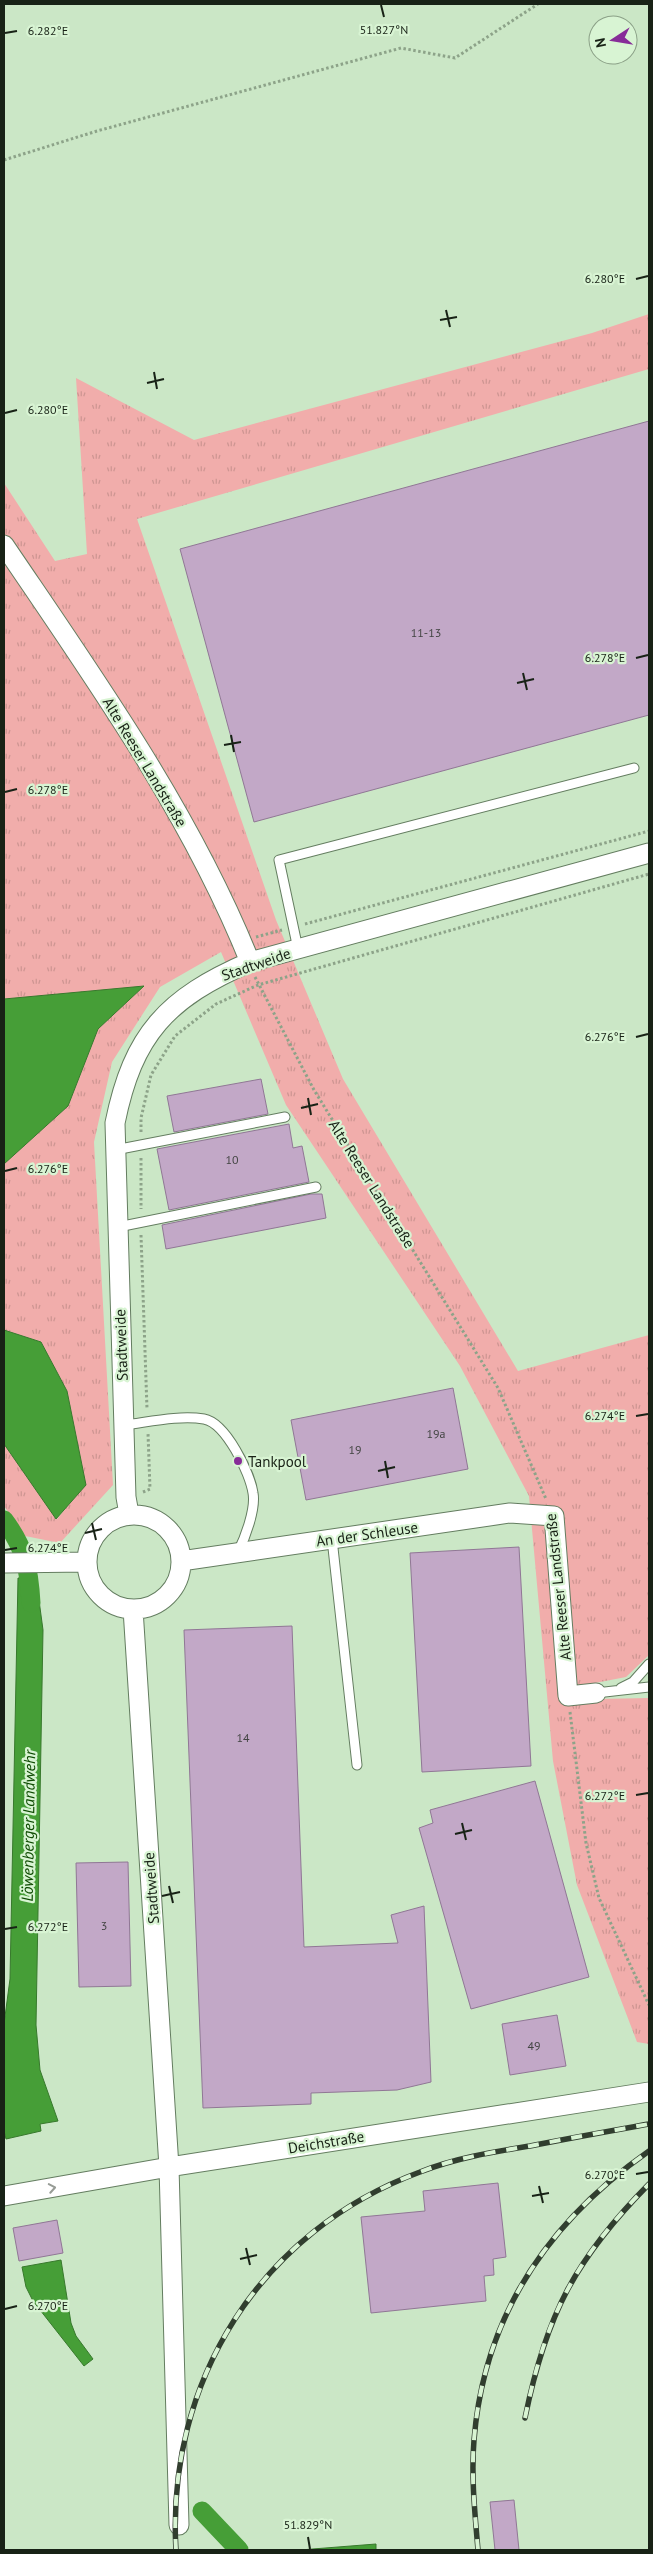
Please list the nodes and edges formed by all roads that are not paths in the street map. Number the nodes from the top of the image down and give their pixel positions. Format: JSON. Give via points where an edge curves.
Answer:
{"nodes":[{"id":1,"x":4,"y":545,"type":"edge"},
{"id":2,"x":634,"y":768,"type":"dead end"},
{"id":3,"x":649,"y":853,"type":"edge"},
{"id":4,"x":298,"y":949,"type":"junction"},
{"id":5,"x":250,"y":962,"type":"junction"},
{"id":6,"x":285,"y":1117,"type":"dead end"},
{"id":7,"x":115,"y":1150,"type":"junction"},
{"id":8,"x":316,"y":1187,"type":"dead end"},
{"id":9,"x":117,"y":1227,"type":"junction"},
{"id":10,"x":124,"y":1425,"type":"junction"},
{"id":11,"x":129,"y":1514,"type":"junction"},
{"id":12,"x":554,"y":1516,"type":"joint"},
{"id":13,"x":332,"y":1539,"type":"junction"},
{"id":14,"x":237,"y":1553,"type":"junction"},
{"id":15,"x":181,"y":1561,"type":"junction"},
{"id":16,"x":87,"y":1562,"type":"junction"},
{"id":17,"x":4,"y":1563,"type":"edge"},
{"id":18,"x":133,"y":1609,"type":"junction"},
{"id":19,"x":649,"y":1664,"type":"edge"},
{"id":20,"x":649,"y":1687,"type":"edge"},
{"id":21,"x":615,"y":1691,"type":"junction"},
{"id":22,"x":596,"y":1693,"type":"joint"},
{"id":23,"x":356,"y":1765,"type":"dead end"},
{"id":24,"x":649,"y":2092,"type":"edge"},
{"id":25,"x":169,"y":2167,"type":"junction"},
{"id":26,"x":4,"y":2196,"type":"edge"},
{"id":27,"x":179,"y":2525,"type":"dead end"}],
"edges":[{"from":1,"to":5,"type":"street","name":"Alte Reeser Landstraße","via":[[171,800]]},
{"from":2,"to":4,"type":"lane","via":[[279,860]]},
{"from":3,"to":4,"type":"street","name":"Stadtweide"},
{"from":4,"to":5,"type":"street","name":"Stadtweide"},
{"from":5,"to":7,"type":"street","name":"Stadtweide","via":[[216,977],[186,996],[154,1024],[121,1090],[114,1123]]},
{"from":6,"to":7,"type":"lane"},
{"from":7,"to":9,"type":"street","name":"Stadtweide"},
{"from":8,"to":9,"type":"lane"},
{"from":9,"to":10,"type":"street","name":"Stadtweide"},
{"from":10,"to":11,"type":"street","name":"Stadtweide"},
{"from":10,"to":14,"type":"lane","via":[[206,1419],[226,1433],[254,1494],[247,1536]]},
{"from":11,"to":15,"type":"street","via":[[155,1519],[166,1526],[180,1548]]},
{"from":11,"to":16,"type":"street","via":[[104,1525],[92,1542]]},
{"from":12,"to":13,"type":"street","name":"An der Schleuse","via":[[510,1514]]},
{"from":12,"to":22,"type":"street","name":"Alte Reeser Landstraße","via":[[568,1696]]},
{"from":13,"to":14,"type":"street","name":"An der Schleuse"},
{"from":13,"to":23,"type":"lane"},
{"from":14,"to":15,"type":"street","name":"An der Schleuse"},
{"from":15,"to":18,"type":"street","via":[[179,1576],[167,1595],[148,1607]]},
{"from":16,"to":17,"type":"street"},
{"from":16,"to":18,"type":"street","via":[[89,1576],[106,1600],[118,1607]]},
{"from":18,"to":25,"type":"street","name":"Stadtweide"},
{"from":19,"to":21,"type":"lane","via":[[633,1682]]},
{"from":20,"to":21,"type":"lane"},
{"from":21,"to":22,"type":"lane"},
{"from":24,"to":25,"type":"street","name":"Deichstraße"},
{"from":26,"to":25,"type":"street","name":"Deichstraße","one_way":true},
{"from":25,"to":27,"type":"street","name":"Stadtweide"}]}
